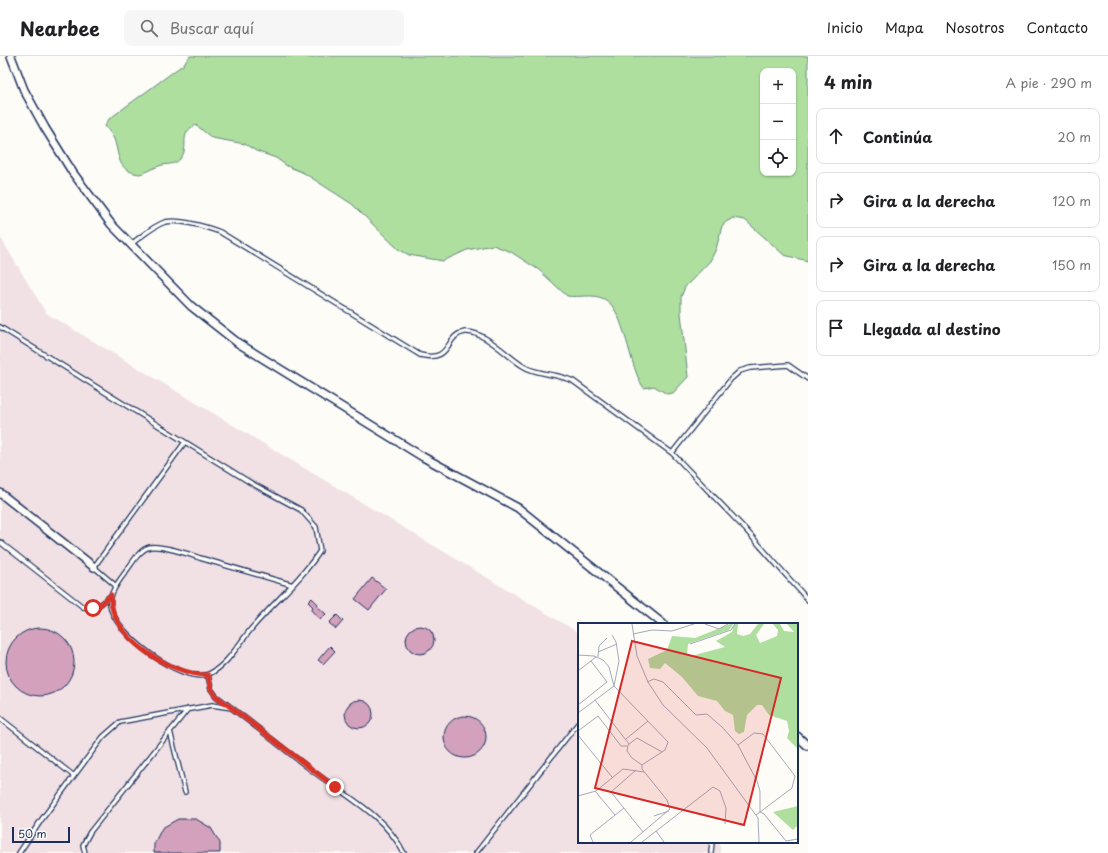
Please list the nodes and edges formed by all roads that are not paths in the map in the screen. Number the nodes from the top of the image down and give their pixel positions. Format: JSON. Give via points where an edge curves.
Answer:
{"nodes":[{"id":1,"x":11,"y":56,"type":"edge"},
{"id":2,"x":130,"y":244,"type":"junction"},
{"id":3,"x":0,"y":327,"type":"edge"},
{"id":4,"x":808,"y":378,"type":"edge"},
{"id":5,"x":185,"y":442,"type":"junction"},
{"id":6,"x":672,"y":453,"type":"junction"},
{"id":7,"x":0,"y":493,"type":"edge"},
{"id":8,"x":0,"y":542,"type":"edge"},
{"id":9,"x":94,"y":567,"type":"junction"},
{"id":10,"x":293,"y":585,"type":"junction"},
{"id":11,"x":116,"y":586,"type":"junction"},
{"id":12,"x":111,"y":595,"type":"junction"},
{"id":13,"x":808,"y":600,"type":"edge"},
{"id":14,"x":662,"y":623,"type":"edge"},
{"id":15,"x":208,"y":675,"type":"junction"},
{"id":16,"x":232,"y":708,"type":"junction"},
{"id":17,"x":188,"y":709,"type":"junction"},
{"id":18,"x":0,"y":718,"type":"edge"},
{"id":19,"x":578,"y":723,"type":"edge"},
{"id":20,"x":170,"y":731,"type":"junction"},
{"id":21,"x":798,"y":737,"type":"edge"},
{"id":22,"x":808,"y":746,"type":"edge"},
{"id":23,"x":74,"y":776,"type":"junction"},
{"id":24,"x":185,"y":792,"type":"dead end"},
{"id":25,"x":712,"y":843,"type":"edge"},
{"id":26,"x":19,"y":853,"type":"edge"},
{"id":27,"x":85,"y":853,"type":"edge"},
{"id":28,"x":404,"y":853,"type":"edge"},
{"id":29,"x":476,"y":853,"type":"edge"},
{"id":30,"x":711,"y":853,"type":"edge"}],
"edges":[{"from":1,"to":2,"type":"street","via":[[24,90],[49,134],[111,224]]},
{"from":2,"to":6,"type":"lane","via":[[157,226],[174,221],[220,232],[420,354],[437,356],[443,353],[457,335],[466,332],[476,333],[524,367],[572,381]]},
{"from":2,"to":14,"type":"street","via":[[184,300],[238,342],[423,457],[518,508]]},
{"from":3,"to":5,"type":"lane"},
{"from":4,"to":6,"type":"lane","via":[[788,365],[740,371]]},
{"from":5,"to":9,"type":"lane"},
{"from":5,"to":10,"type":"lane","via":[[301,510],[316,528],[320,551]]},
{"from":6,"to":13,"type":"lane","via":[[746,530]]},
{"from":7,"to":9,"type":"street"},
{"from":8,"to":12,"type":"lane","via":[[83,607],[93,608],[100,605]]},
{"from":9,"to":11,"type":"lane"},
{"from":10,"to":11,"type":"lane","via":[[172,550],[150,547],[137,556]]},
{"from":10,"to":15,"type":"lane","via":[[252,628],[231,655]]},
{"from":11,"to":12,"type":"lane"},
{"from":12,"to":15,"type":"lane","via":[[110,606],[118,624],[151,656],[176,669],[195,675]]},
{"from":15,"to":16,"type":"lane","via":[[211,689],[216,696]]},
{"from":16,"to":17,"type":"lane","via":[[212,705]]},
{"from":16,"to":28,"type":"lane","via":[[371,813],[394,836]]},
{"from":17,"to":20,"type":"lane"},
{"from":17,"to":23,"type":"lane","via":[[120,722],[103,737]]},
{"from":18,"to":23,"type":"lane"},
{"from":19,"to":29,"type":"lane"},
{"from":20,"to":24,"type":"lane"},
{"from":20,"to":27,"type":"lane","via":[[90,832],[83,845]]},
{"from":21,"to":22,"type":"street"},
{"from":23,"to":26,"type":"lane"},
{"from":25,"to":30,"type":"lane"}]}
